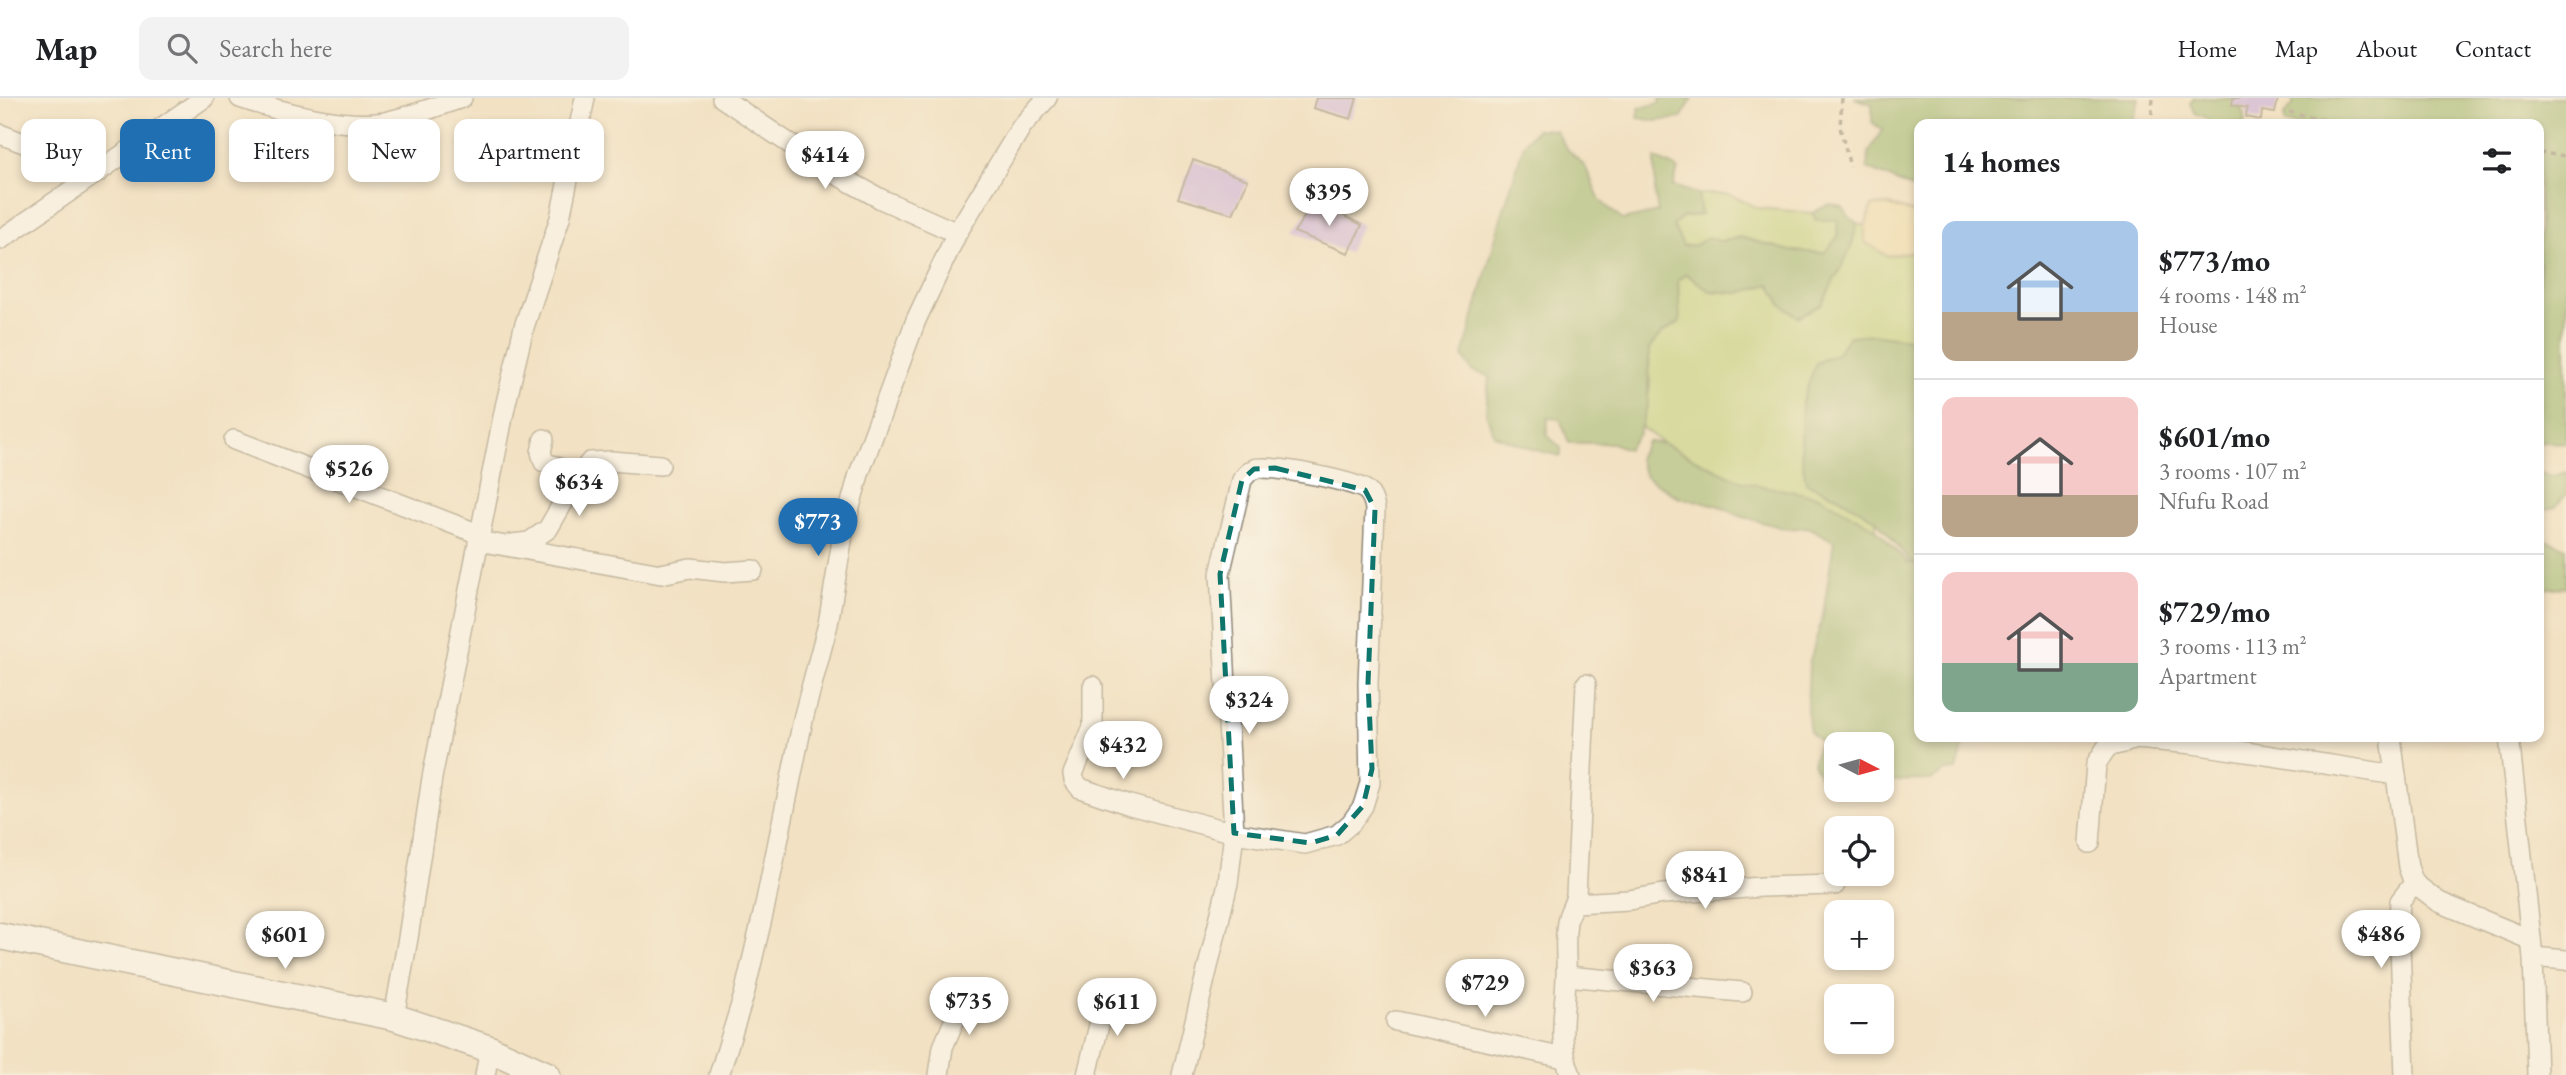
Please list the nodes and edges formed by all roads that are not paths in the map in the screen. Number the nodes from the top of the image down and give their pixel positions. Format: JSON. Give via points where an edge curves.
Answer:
{"nodes":[{"id":1,"x":204,"y":98,"type":"edge"},
{"id":2,"x":240,"y":98,"type":"edge"},
{"id":3,"x":463,"y":98,"type":"edge"},
{"id":4,"x":585,"y":98,"type":"edge"},
{"id":5,"x":722,"y":98,"type":"edge"},
{"id":6,"x":1047,"y":98,"type":"edge"},
{"id":7,"x":0,"y":134,"type":"edge"},
{"id":8,"x":21,"y":142,"type":"edge"},
{"id":9,"x":106,"y":167,"type":"edge"},
{"id":10,"x":84,"y":182,"type":"edge"},
{"id":11,"x":957,"y":233,"type":"junction"},
{"id":12,"x":0,"y":240,"type":"edge"},
{"id":13,"x":544,"y":439,"type":"dead end"},
{"id":14,"x":234,"y":440,"type":"dead end"},
{"id":15,"x":660,"y":466,"type":"dead end"},
{"id":16,"x":579,"y":476,"type":"junction"},
{"id":17,"x":484,"y":540,"type":"junction"},
{"id":18,"x":753,"y":570,"type":"dead end"},
{"id":19,"x":1586,"y":684,"type":"dead end"},
{"id":20,"x":1093,"y":687,"type":"dead end"},
{"id":21,"x":2128,"y":742,"type":"edge"},
{"id":22,"x":2156,"y":742,"type":"edge"},
{"id":23,"x":2392,"y":742,"type":"edge"},
{"id":24,"x":2510,"y":742,"type":"edge"},
{"id":25,"x":2396,"y":775,"type":"junction"},
{"id":26,"x":1234,"y":833,"type":"junction"},
{"id":27,"x":2090,"y":843,"type":"dead end"},
{"id":28,"x":2414,"y":883,"type":"junction"},
{"id":29,"x":1824,"y":886,"type":"edge"},
{"id":30,"x":1575,"y":903,"type":"junction"},
{"id":31,"x":0,"y":936,"type":"edge"},
{"id":32,"x":2532,"y":949,"type":"junction"},
{"id":33,"x":2566,"y":960,"type":"edge"},
{"id":34,"x":1566,"y":976,"type":"junction"},
{"id":35,"x":967,"y":991,"type":"dead end"},
{"id":36,"x":1107,"y":992,"type":"dead end"},
{"id":37,"x":1742,"y":992,"type":"dead end"},
{"id":38,"x":394,"y":1017,"type":"junction"},
{"id":39,"x":1396,"y":1021,"type":"dead end"},
{"id":40,"x":490,"y":1049,"type":"junction"},
{"id":41,"x":1567,"y":1066,"type":"edge"},
{"id":42,"x":485,"y":1075,"type":"edge"},
{"id":43,"x":548,"y":1075,"type":"edge"},
{"id":44,"x":719,"y":1075,"type":"edge"},
{"id":45,"x":939,"y":1075,"type":"edge"},
{"id":46,"x":1087,"y":1075,"type":"edge"},
{"id":47,"x":1182,"y":1075,"type":"edge"},
{"id":48,"x":2406,"y":1075,"type":"edge"},
{"id":49,"x":2537,"y":1075,"type":"edge"}],
"edges":[{"from":1,"to":9,"type":"street"},
{"from":2,"to":3,"type":"street","via":[[348,123],[384,122]]},
{"from":4,"to":17,"type":"street","via":[[559,218],[524,327]]},
{"from":5,"to":11,"type":"street","via":[[830,171]]},
{"from":6,"to":11,"type":"street","via":[[1022,125]]},
{"from":7,"to":8,"type":"street"},
{"from":10,"to":12,"type":"street"},
{"from":11,"to":44,"type":"street","via":[[916,320],[850,505],[767,900]]},
{"from":13,"to":16,"type":"street","via":[[544,462]]},
{"from":14,"to":17,"type":"street"},
{"from":15,"to":16,"type":"street","via":[[590,462]]},
{"from":16,"to":17,"type":"street","via":[[548,529],[529,542]]},
{"from":17,"to":18,"type":"street","via":[[661,575],[691,568]]},
{"from":17,"to":38,"type":"street","via":[[432,778]]},
{"from":19,"to":30,"type":"street"},
{"from":20,"to":26,"type":"street","via":[[1093,727],[1074,768],[1077,785],[1130,805]]},
{"from":21,"to":27,"type":"street","via":[[2107,747],[2096,764]]},
{"from":22,"to":25,"type":"street"},
{"from":23,"to":25,"type":"street"},
{"from":24,"to":32,"type":"street"},
{"from":25,"to":28,"type":"street"},
{"from":26,"to":26,"type":"street","via":[[1220,574],[1242,480],[1254,469],[1275,468],[1358,487],[1371,495],[1375,509],[1368,683],[1372,769],[1363,806],[1337,835],[1311,843]]},
{"from":26,"to":47,"type":"street","via":[[1228,883]]},
{"from":28,"to":32,"type":"street","via":[[2439,902]]},
{"from":28,"to":48,"type":"street","via":[[2400,901],[2399,919]]},
{"from":29,"to":30,"type":"street"},
{"from":30,"to":34,"type":"street","via":[[1566,923]]},
{"from":31,"to":38,"type":"street"},
{"from":32,"to":33,"type":"street"},
{"from":32,"to":49,"type":"street"},
{"from":34,"to":37,"type":"street"},
{"from":34,"to":41,"type":"street","via":[[1562,1039]]},
{"from":35,"to":45,"type":"street","via":[[943,1047]]},
{"from":36,"to":46,"type":"street"},
{"from":38,"to":40,"type":"street"},
{"from":39,"to":41,"type":"street"},
{"from":40,"to":42,"type":"street"},
{"from":40,"to":43,"type":"street"}]}
